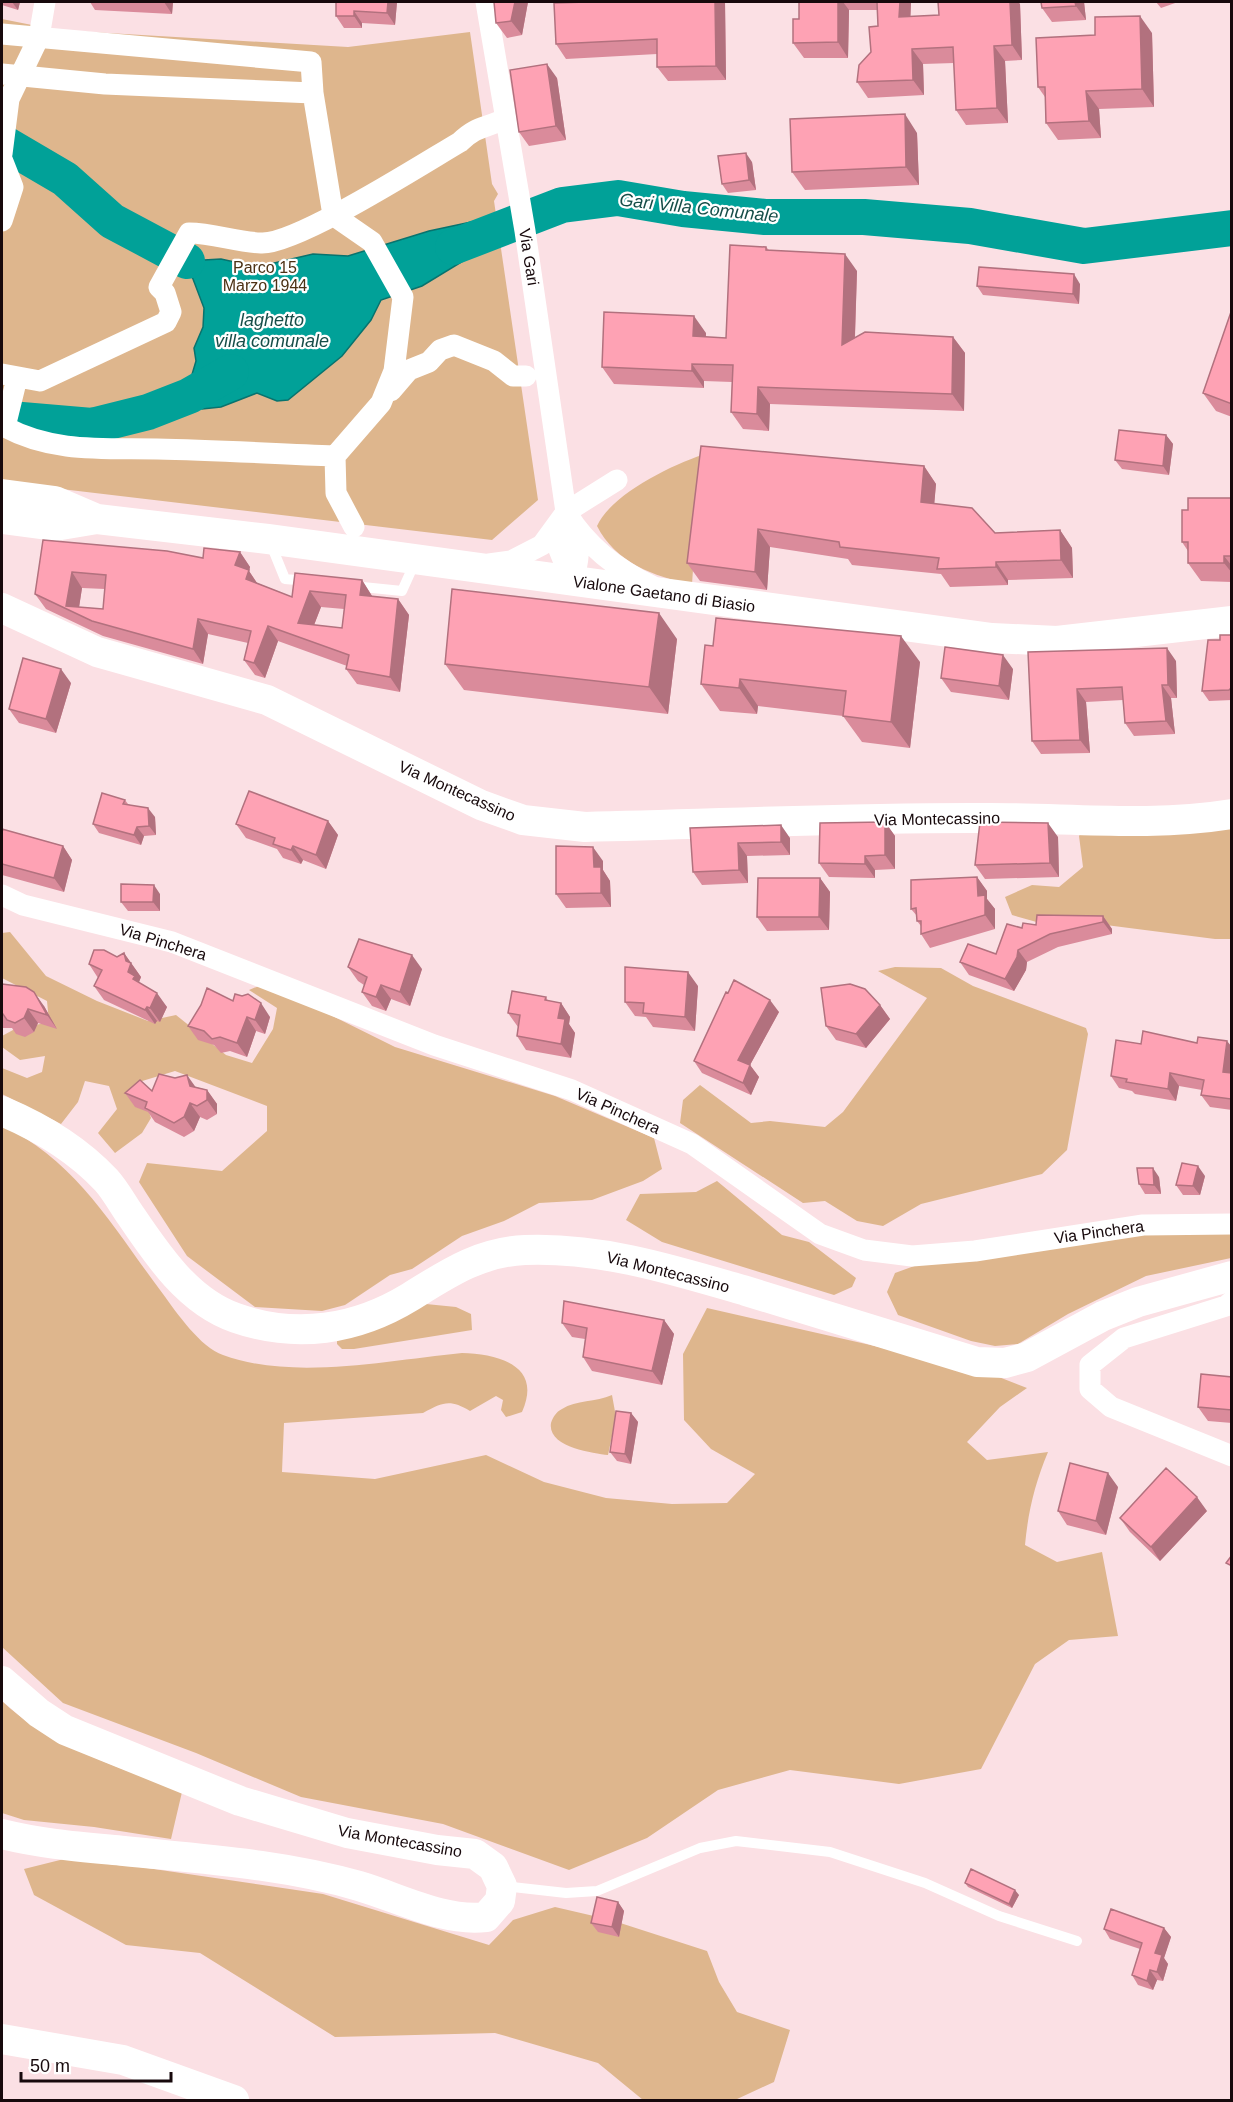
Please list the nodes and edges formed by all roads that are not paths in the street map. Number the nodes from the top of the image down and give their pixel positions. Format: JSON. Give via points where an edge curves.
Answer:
{"nodes":[{"id":1,"x":45,"y":2,"type":"edge"},
{"id":2,"x":486,"y":2,"type":"edge"},
{"id":3,"x":2,"y":34,"type":"edge"},
{"id":4,"x":39,"y":37,"type":"junction"},
{"id":5,"x":10,"y":75,"type":"edge"},
{"id":6,"x":313,"y":93,"type":"junction"},
{"id":7,"x":506,"y":118,"type":"junction"},
{"id":8,"x":2,"y":154,"type":"edge"},
{"id":9,"x":2,"y":159,"type":"edge"},
{"id":10,"x":333,"y":215,"type":"junction"},
{"id":11,"x":2,"y":221,"type":"edge"},
{"id":12,"x":526,"y":376,"type":"dead end"},
{"id":13,"x":10,"y":383,"type":"edge"},
{"id":14,"x":381,"y":403,"type":"junction"},
{"id":15,"x":335,"y":456,"type":"junction"},
{"id":16,"x":617,"y":480,"type":"dead end"},
{"id":17,"x":2,"y":494,"type":"edge"},
{"id":18,"x":2,"y":519,"type":"edge"},
{"id":19,"x":97,"y":519,"type":"junction"},
{"id":20,"x":570,"y":519,"type":"junction"},
{"id":21,"x":354,"y":527,"type":"dead end"},
{"id":22,"x":268,"y":539,"type":"junction"},
{"id":23,"x":417,"y":559,"type":"junction"},
{"id":24,"x":468,"y":566,"type":"junction"},
{"id":25,"x":318,"y":582,"type":"edge"},
{"id":26,"x":572,"y":582,"type":"junction"},
{"id":27,"x":340,"y":585,"type":"edge"},
{"id":28,"x":670,"y":595,"type":"junction"},
{"id":29,"x":2,"y":608,"type":"edge"},
{"id":30,"x":1232,"y":621,"type":"edge"},
{"id":31,"x":1232,"y":814,"type":"edge"},
{"id":32,"x":2,"y":894,"type":"edge"},
{"id":33,"x":2,"y":1111,"type":"edge"},
{"id":34,"x":1232,"y":1224,"type":"edge"},
{"id":35,"x":1232,"y":1276,"type":"edge"},
{"id":36,"x":1232,"y":1301,"type":"edge"},
{"id":37,"x":1232,"y":1456,"type":"edge"},
{"id":38,"x":2,"y":1681,"type":"edge"},
{"id":39,"x":2,"y":1834,"type":"edge"},
{"id":40,"x":502,"y":1886,"type":"junction"},
{"id":41,"x":1077,"y":1941,"type":"dead end"},
{"id":42,"x":2,"y":2039,"type":"edge"},
{"id":43,"x":234,"y":2100,"type":"edge"}],
"edges":[{"from":1,"to":4,"type":"street"},
{"from":2,"to":7,"type":"street","name":"Via Gari"},
{"from":3,"to":4,"type":"street"},
{"from":4,"to":5,"type":"street"},
{"from":4,"to":6,"type":"street","via":[[310,62]]},
{"from":5,"to":6,"type":"street","via":[[105,84]]},
{"from":5,"to":8,"type":"street"},
{"from":6,"to":10,"type":"street"},
{"from":7,"to":10,"type":"street","via":[[492,126],[474,129],[460,142]]},
{"from":7,"to":20,"type":"street","name":"Via Gari"},
{"from":9,"to":11,"type":"street","via":[[13,187]]},
{"from":10,"to":13,"type":"street","via":[[288,237],[262,244],[189,233],[159,287],[171,312],[166,322],[40,381]]},
{"from":10,"to":14,"type":"street","via":[[372,242],[403,297],[394,371]]},
{"from":12,"to":14,"type":"street","via":[[513,376],[494,361],[454,345],[409,370]]},
{"from":13,"to":15,"type":"street","via":[[5,427],[25,438],[75,448]]},
{"from":14,"to":15,"type":"street"},
{"from":15,"to":21,"type":"street","via":[[336,493]]},
{"from":16,"to":20,"type":"street"},
{"from":17,"to":19,"type":"street","name":"Vialone Gaetano di Biasio","via":[[55,501]]},
{"from":18,"to":19,"type":"street","name":"Vialone Gaetano di Biasio","via":[[55,526]]},
{"from":19,"to":22,"type":"street","name":"Vialone Gaetano di Biasio"},
{"from":20,"to":24,"type":"street","via":[[542,545],[511,561]]},
{"from":20,"to":26,"type":"street","name":"Via Gari","via":[[558,547]]},
{"from":20,"to":28,"type":"street","via":[[618,567]]},
{"from":22,"to":23,"type":"street","name":"Vialone Gaetano di Biasio"},
{"from":22,"to":25,"type":"lane","via":[[285,579]]},
{"from":23,"to":24,"type":"street","name":"Vialone Gaetano di Biasio"},
{"from":23,"to":27,"type":"lane","via":[[402,591]]},
{"from":24,"to":26,"type":"street","name":"Vialone Gaetano di Biasio"},
{"from":26,"to":28,"type":"street","name":"Vialone Gaetano di Biasio"},
{"from":28,"to":30,"type":"street","name":"Vialone Gaetano di Biasio","via":[[1024,640],[1057,641]]},
{"from":29,"to":31,"type":"street","name":"Via Montecassino","via":[[97,652],[267,700],[481,805],[523,820],[585,827],[989,818],[1153,821]]},
{"from":32,"to":34,"type":"street","name":"Via Pinchera","via":[[23,904],[172,942],[434,1045],[572,1090],[692,1144],[820,1234],[864,1250],[912,1256],[975,1251],[1143,1224]]},
{"from":33,"to":35,"type":"street","name":"Via Montecassino","via":[[70,1147],[107,1181],[162,1262],[198,1297],[234,1317],[272,1327],[313,1331],[356,1322],[407,1299],[476,1259],[503,1252],[558,1251],[612,1256],[675,1270],[977,1362],[1005,1363],[1027,1357],[1138,1302]]},
{"from":36,"to":37,"type":"street","via":[[1124,1338],[1090,1365],[1090,1389],[1111,1407]]},
{"from":38,"to":40,"type":"street","name":"Via Montecassino","via":[[65,1730],[240,1801],[347,1833],[475,1854],[493,1867]]},
{"from":39,"to":40,"type":"street","via":[[59,1845],[303,1872],[469,1919],[486,1917],[500,1900]]},
{"from":40,"to":41,"type":"lane","via":[[567,1893],[597,1891],[700,1848],[736,1840],[830,1852],[925,1883],[999,1916]]},
{"from":42,"to":43,"type":"street","via":[[123,2060]]}]}
